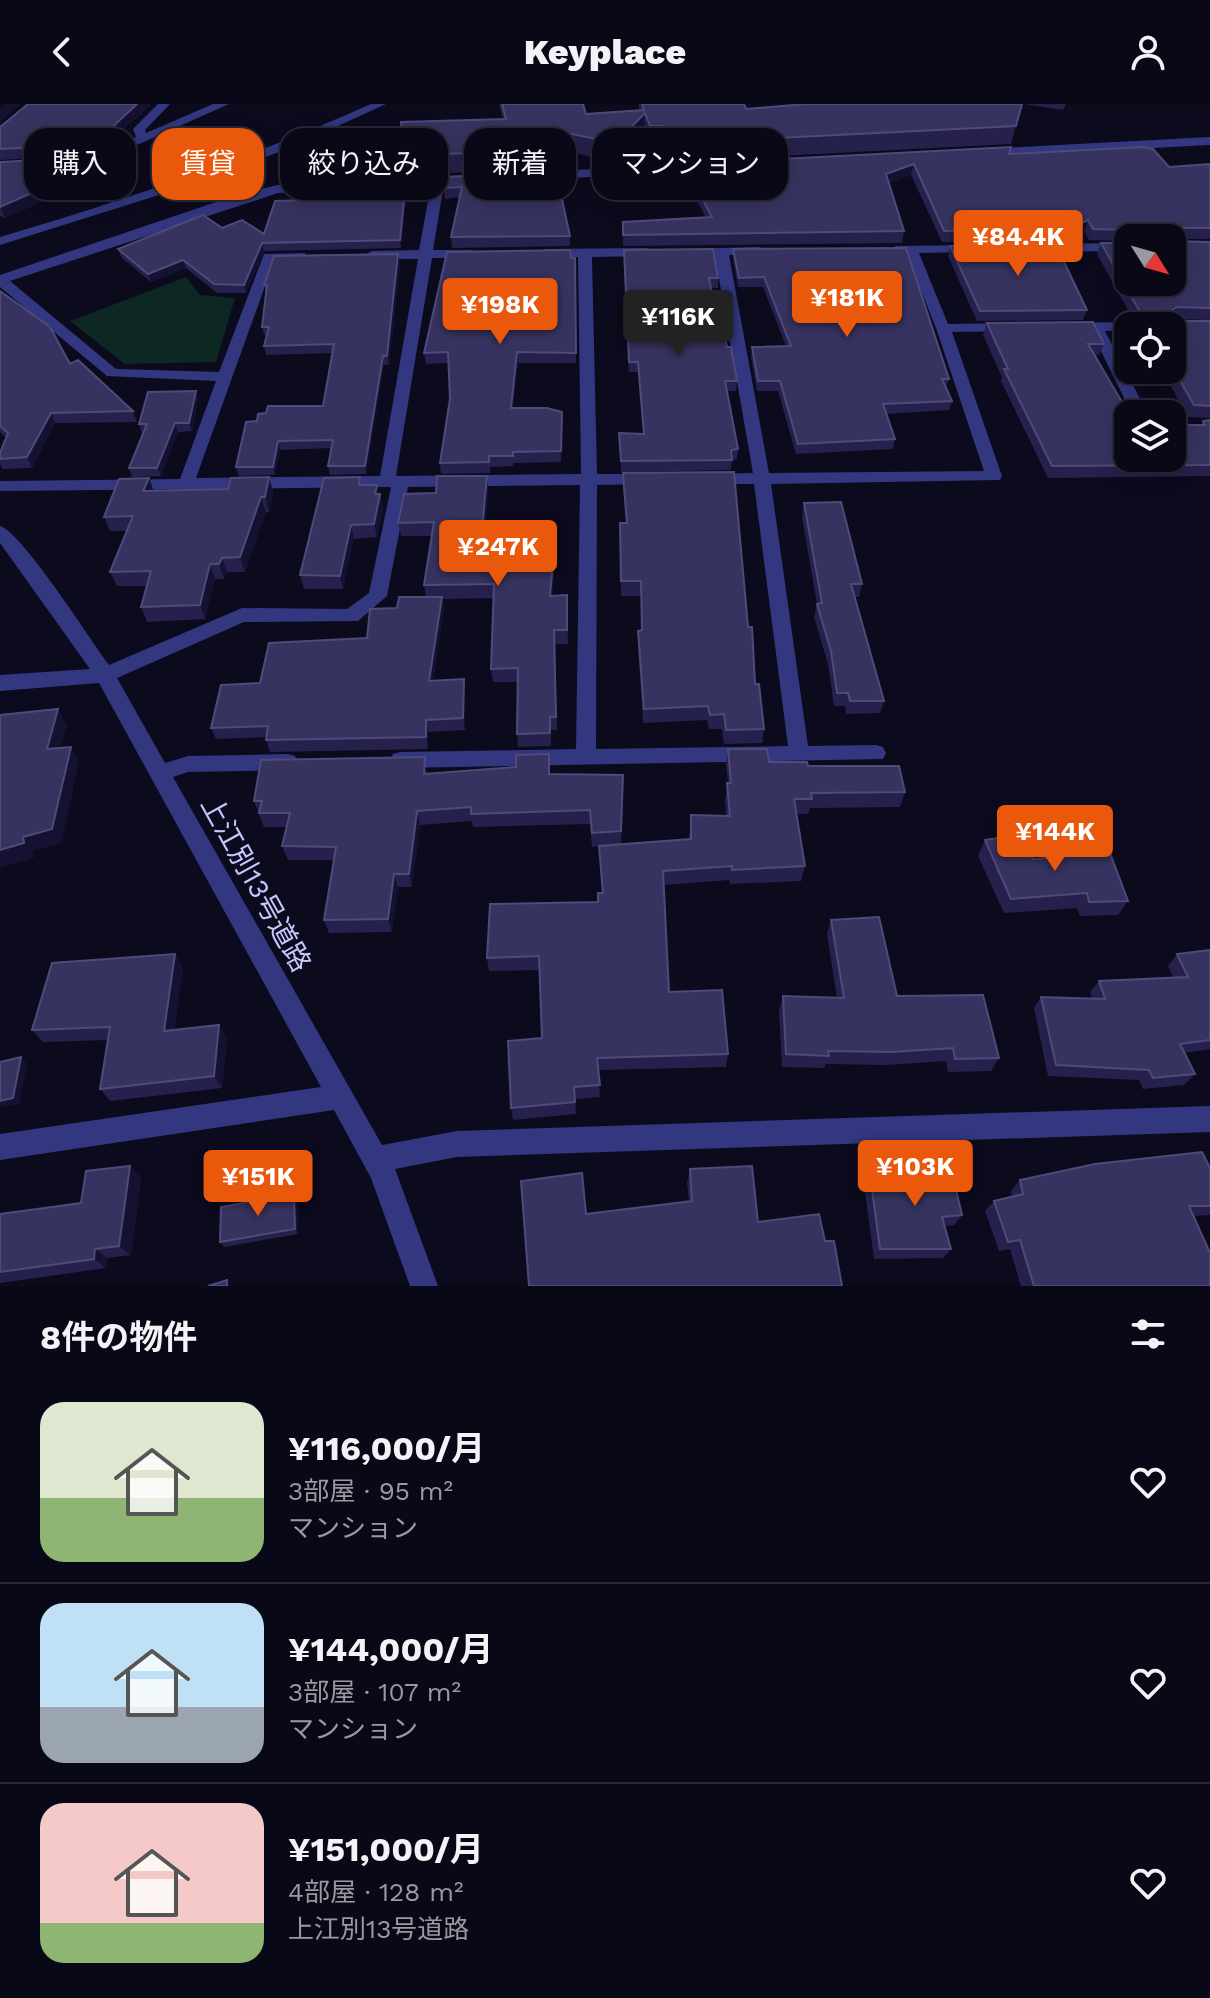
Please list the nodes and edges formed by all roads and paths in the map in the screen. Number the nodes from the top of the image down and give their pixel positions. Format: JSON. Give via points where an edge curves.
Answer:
{"nodes":[{"id":1,"x":164,"y":104,"type":"edge"},
{"id":2,"x":223,"y":104,"type":"edge"},
{"id":3,"x":380,"y":104,"type":"edge"},
{"id":4,"x":142,"y":139,"type":"junction"},
{"id":5,"x":1210,"y":141,"type":"edge"},
{"id":6,"x":974,"y":153,"type":"edge"},
{"id":7,"x":0,"y":166,"type":"edge"},
{"id":8,"x":280,"y":189,"type":"edge"},
{"id":9,"x":435,"y":200,"type":"edge"},
{"id":10,"x":0,"y":241,"type":"edge"},
{"id":11,"x":1114,"y":247,"type":"edge"},
{"id":12,"x":988,"y":248,"type":"edge"},
{"id":13,"x":1019,"y":248,"type":"edge"},
{"id":14,"x":911,"y":249,"type":"junction"},
{"id":15,"x":879,"y":250,"type":"edge"},
{"id":16,"x":721,"y":251,"type":"junction"},
{"id":17,"x":769,"y":251,"type":"edge"},
{"id":18,"x":585,"y":253,"type":"junction"},
{"id":19,"x":490,"y":254,"type":"edge"},
{"id":20,"x":522,"y":254,"type":"edge"},
{"id":21,"x":427,"y":255,"type":"junction"},
{"id":22,"x":316,"y":256,"type":"edge"},
{"id":23,"x":363,"y":256,"type":"edge"},
{"id":24,"x":0,"y":280,"type":"edge"},
{"id":25,"x":1114,"y":326,"type":"edge"},
{"id":26,"x":1096,"y":327,"type":"junction"},
{"id":27,"x":943,"y":328,"type":"junction"},
{"id":28,"x":225,"y":377,"type":"junction"},
{"id":29,"x":1133,"y":400,"type":"edge"},
{"id":30,"x":762,"y":478,"type":"junction"},
{"id":31,"x":589,"y":480,"type":"junction"},
{"id":32,"x":394,"y":482,"type":"junction"},
{"id":33,"x":186,"y":484,"type":"junction"},
{"id":34,"x":0,"y":486,"type":"edge"},
{"id":35,"x":0,"y":532,"type":"edge"},
{"id":36,"x":105,"y":675,"type":"junction"},
{"id":37,"x":0,"y":683,"type":"edge"},
{"id":38,"x":876,"y":753,"type":"dead end"},
{"id":39,"x":799,"y":754,"type":"junction"},
{"id":40,"x":586,"y":757,"type":"junction"},
{"id":41,"x":379,"y":760,"type":"edge"},
{"id":42,"x":315,"y":761,"type":"edge"},
{"id":43,"x":159,"y":773,"type":"junction"},
{"id":44,"x":340,"y":1096,"type":"junction"},
{"id":45,"x":1210,"y":1119,"type":"edge"},
{"id":46,"x":0,"y":1147,"type":"edge"},
{"id":47,"x":376,"y":1159,"type":"junction"},
{"id":48,"x":424,"y":1286,"type":"edge"}],
"edges":[{"from":1,"to":4,"type":"street","via":[[139,129]]},
{"from":2,"to":4,"type":"street"},
{"from":3,"to":10,"type":"street","via":[[260,154]]},
{"from":4,"to":7,"type":"street","via":[[88,162]]},
{"from":5,"to":6,"type":"street"},
{"from":8,"to":24,"type":"street"},
{"from":9,"to":21,"type":"street"},
{"from":11,"to":13,"type":"street"},
{"from":12,"to":14,"type":"street"},
{"from":14,"to":15,"type":"street"},
{"from":14,"to":27,"type":"street"},
{"from":16,"to":17,"type":"street"},
{"from":16,"to":18,"type":"street"},
{"from":16,"to":30,"type":"street"},
{"from":18,"to":20,"type":"street"},
{"from":18,"to":31,"type":"street"},
{"from":19,"to":21,"type":"street"},
{"from":21,"to":23,"type":"street"},
{"from":21,"to":32,"type":"street"},
{"from":22,"to":28,"type":"street","via":[[269,257]]},
{"from":24,"to":28,"type":"street","via":[[112,373]]},
{"from":25,"to":26,"type":"street"},
{"from":26,"to":27,"type":"street"},
{"from":26,"to":29,"type":"street"},
{"from":27,"to":30,"type":"street","via":[[994,476]]},
{"from":28,"to":33,"type":"street"},
{"from":30,"to":31,"type":"street"},
{"from":30,"to":39,"type":"street"},
{"from":31,"to":32,"type":"street"},
{"from":31,"to":40,"type":"street"},
{"from":32,"to":33,"type":"street"},
{"from":32,"to":36,"type":"street","via":[[378,596],[351,616],[242,615]]},
{"from":33,"to":34,"type":"street"},
{"from":35,"to":36,"type":"street","name":"上江別13号道路"},
{"from":36,"to":37,"type":"street"},
{"from":36,"to":43,"type":"street","name":"上江別13号道路"},
{"from":38,"to":39,"type":"street"},
{"from":39,"to":40,"type":"street"},
{"from":40,"to":41,"type":"street"},
{"from":42,"to":43,"type":"street","via":[[188,764]]},
{"from":43,"to":44,"type":"street","name":"上江別13号道路"},
{"from":44,"to":46,"type":"street"},
{"from":44,"to":47,"type":"street","name":"上江別13号道路"},
{"from":45,"to":47,"type":"street","via":[[457,1144]]},
{"from":47,"to":48,"type":"street","name":"上江別13号道路"}]}
